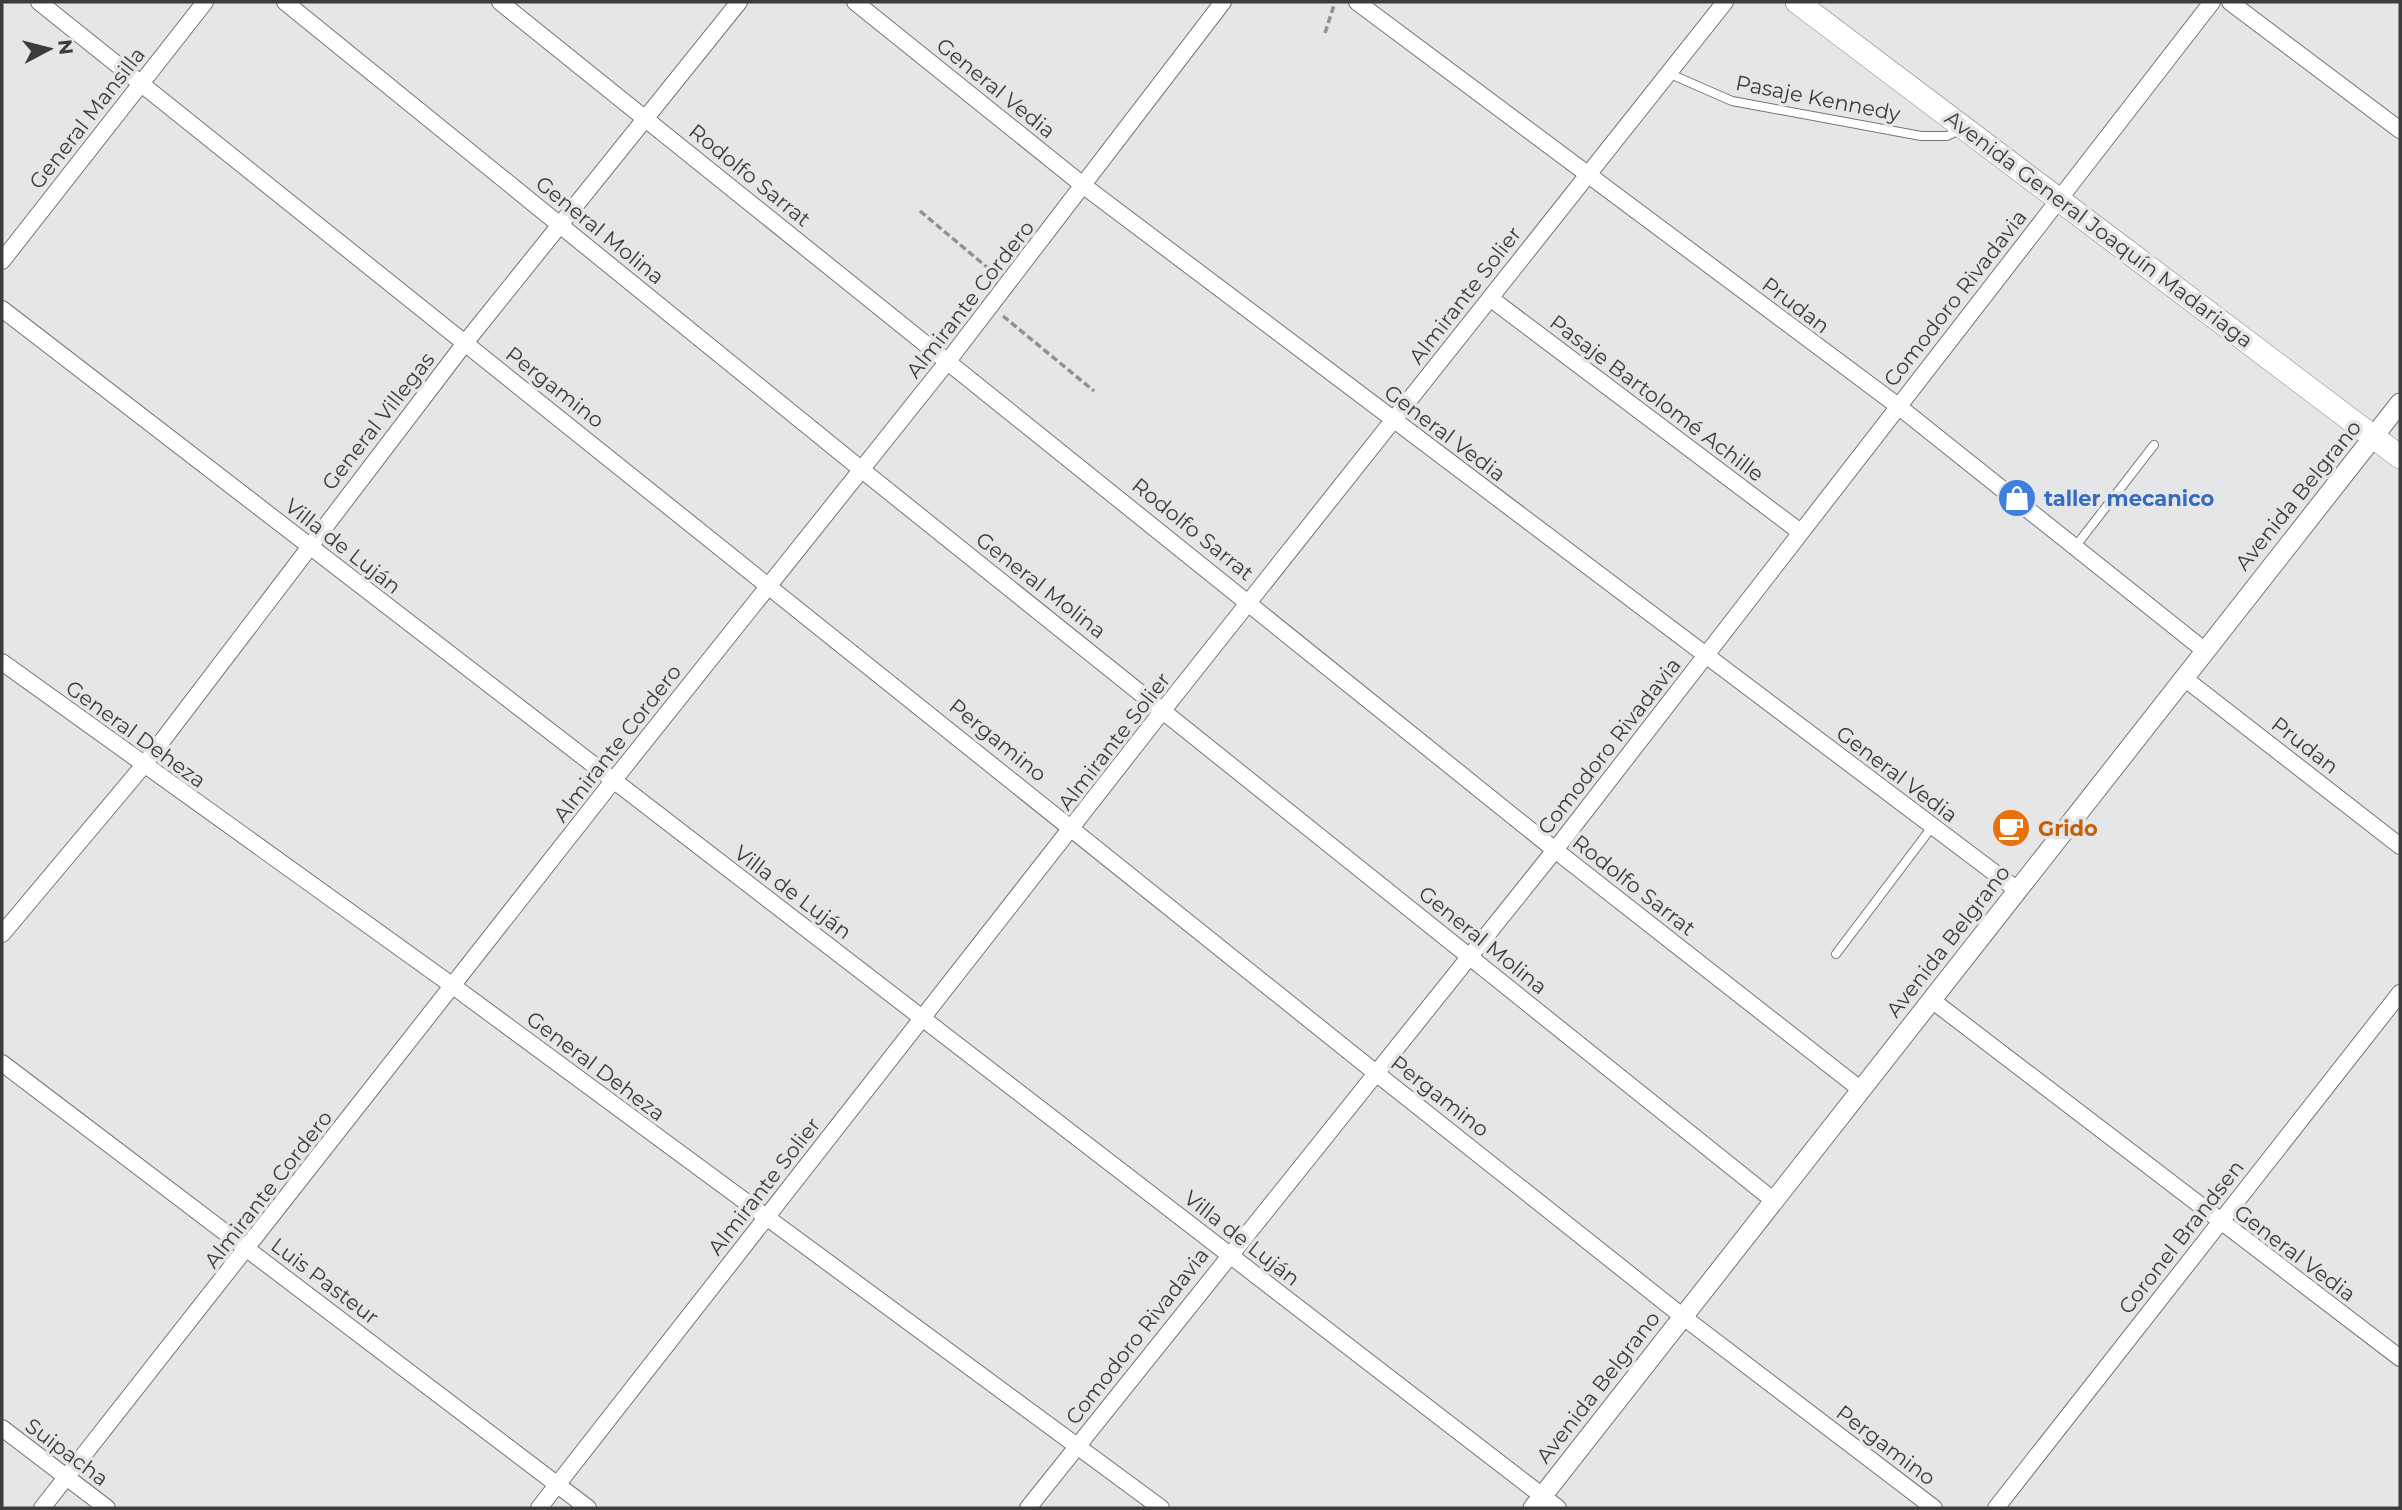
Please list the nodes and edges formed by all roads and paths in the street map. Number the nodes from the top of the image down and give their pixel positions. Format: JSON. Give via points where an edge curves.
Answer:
{"nodes":[{"id":1,"x":39,"y":2,"type":"edge"},
{"id":2,"x":205,"y":2,"type":"edge"},
{"id":3,"x":285,"y":2,"type":"edge"},
{"id":4,"x":500,"y":2,"type":"edge"},
{"id":5,"x":739,"y":2,"type":"edge"},
{"id":6,"x":855,"y":2,"type":"edge"},
{"id":7,"x":1223,"y":2,"type":"edge"},
{"id":8,"x":1335,"y":2,"type":"edge"},
{"id":9,"x":1357,"y":2,"type":"edge"},
{"id":10,"x":1725,"y":2,"type":"edge"},
{"id":11,"x":1797,"y":2,"type":"edge"},
{"id":12,"x":2212,"y":2,"type":"edge"},
{"id":13,"x":2230,"y":2,"type":"edge"},
{"id":14,"x":1325,"y":33,"type":"dead end"},
{"id":15,"x":1668,"y":73,"type":"junction"},
{"id":16,"x":141,"y":82,"type":"junction"},
{"id":17,"x":646,"y":118,"type":"junction"},
{"id":18,"x":1964,"y":129,"type":"junction"},
{"id":19,"x":2400,"y":130,"type":"edge"},
{"id":20,"x":1586,"y":175,"type":"junction"},
{"id":21,"x":1084,"y":186,"type":"junction"},
{"id":22,"x":2058,"y":199,"type":"junction"},
{"id":23,"x":920,"y":211,"type":"dead end"},
{"id":24,"x":562,"y":226,"type":"junction"},
{"id":25,"x":2,"y":261,"type":"edge"},
{"id":26,"x":1008,"y":285,"type":"junction"},
{"id":27,"x":1490,"y":298,"type":"junction"},
{"id":28,"x":991,"y":306,"type":"junction"},
{"id":29,"x":2,"y":309,"type":"edge"},
{"id":30,"x":465,"y":343,"type":"junction"},
{"id":31,"x":948,"y":360,"type":"junction"},
{"id":32,"x":1094,"y":391,"type":"dead end"},
{"id":33,"x":2400,"y":403,"type":"edge"},
{"id":34,"x":1898,"y":407,"type":"junction"},
{"id":35,"x":1394,"y":420,"type":"junction"},
{"id":36,"x":2375,"y":436,"type":"junction"},
{"id":37,"x":2154,"y":445,"type":"dead end"},
{"id":38,"x":2400,"y":457,"type":"edge"},
{"id":39,"x":862,"y":470,"type":"junction"},
{"id":40,"x":1799,"y":531,"type":"junction"},
{"id":41,"x":308,"y":545,"type":"junction"},
{"id":42,"x":2075,"y":547,"type":"junction"},
{"id":43,"x":770,"y":584,"type":"junction"},
{"id":44,"x":1251,"y":602,"type":"junction"},
{"id":45,"x":2204,"y":650,"type":"junction"},
{"id":46,"x":1705,"y":657,"type":"junction"},
{"id":47,"x":2,"y":662,"type":"edge"},
{"id":48,"x":2184,"y":678,"type":"junction"},
{"id":49,"x":1164,"y":709,"type":"junction"},
{"id":50,"x":143,"y":766,"type":"junction"},
{"id":51,"x":613,"y":781,"type":"junction"},
{"id":52,"x":1073,"y":827,"type":"junction"},
{"id":53,"x":1932,"y":827,"type":"junction"},
{"id":54,"x":2400,"y":846,"type":"edge"},
{"id":55,"x":1555,"y":850,"type":"junction"},
{"id":56,"x":2016,"y":889,"type":"junction"},
{"id":57,"x":2,"y":934,"type":"edge"},
{"id":58,"x":1836,"y":954,"type":"dead end"},
{"id":59,"x":1470,"y":956,"type":"junction"},
{"id":60,"x":453,"y":986,"type":"junction"},
{"id":61,"x":2400,"y":993,"type":"edge"},
{"id":62,"x":1933,"y":1001,"type":"junction"},
{"id":63,"x":924,"y":1019,"type":"junction"},
{"id":64,"x":2,"y":1063,"type":"edge"},
{"id":65,"x":1376,"y":1073,"type":"junction"},
{"id":66,"x":1860,"y":1089,"type":"junction"},
{"id":67,"x":1773,"y":1200,"type":"junction"},
{"id":68,"x":765,"y":1217,"type":"junction"},
{"id":69,"x":2220,"y":1222,"type":"junction"},
{"id":70,"x":248,"y":1249,"type":"junction"},
{"id":71,"x":1228,"y":1255,"type":"junction"},
{"id":72,"x":1682,"y":1316,"type":"junction"},
{"id":73,"x":2400,"y":1358,"type":"edge"},
{"id":74,"x":2,"y":1428,"type":"edge"},
{"id":75,"x":1076,"y":1446,"type":"junction"},
{"id":76,"x":66,"y":1477,"type":"junction"},
{"id":77,"x":558,"y":1485,"type":"junction"},
{"id":78,"x":1544,"y":1504,"type":"edge"},
{"id":79,"x":42,"y":1508,"type":"edge"},
{"id":80,"x":107,"y":1508,"type":"edge"},
{"id":81,"x":540,"y":1508,"type":"edge"},
{"id":82,"x":588,"y":1508,"type":"edge"},
{"id":83,"x":1028,"y":1508,"type":"edge"},
{"id":84,"x":1161,"y":1508,"type":"edge"},
{"id":85,"x":1934,"y":1508,"type":"edge"},
{"id":86,"x":1996,"y":1508,"type":"edge"}],
"edges":[{"from":1,"to":16,"type":"street","name":"Pergamino"},
{"from":2,"to":16,"type":"street","name":"General Mansilla"},
{"from":3,"to":24,"type":"street","name":"General Molina"},
{"from":4,"to":17,"type":"street","name":"Rodolfo Sarrat"},
{"from":5,"to":17,"type":"street","name":"General Villegas"},
{"from":6,"to":21,"type":"street","name":"General Vedia"},
{"from":7,"to":21,"type":"street","name":"Almirante Cordero"},
{"from":8,"to":14,"type":"path"},
{"from":9,"to":20,"type":"street","name":"Prudan"},
{"from":10,"to":15,"type":"street","name":"Almirante Solier"},
{"from":11,"to":18,"type":"main road","name":"Avenida General Joaquín Madariaga"},
{"from":12,"to":22,"type":"street","name":"Comodoro Rivadavia"},
{"from":13,"to":19,"type":"street"},
{"from":15,"to":18,"type":"lane","name":"Pasaje Kennedy","via":[[1732,101],[1921,136],[1947,136]]},
{"from":15,"to":20,"type":"street","name":"Almirante Solier"},
{"from":16,"to":25,"type":"street","name":"General Mansilla"},
{"from":16,"to":30,"type":"street","name":"Pergamino"},
{"from":17,"to":24,"type":"street","name":"General Villegas"},
{"from":17,"to":31,"type":"street","name":"Rodolfo Sarrat"},
{"from":18,"to":22,"type":"main road","name":"Avenida General Joaquín Madariaga"},
{"from":20,"to":27,"type":"street","name":"Almirante Solier"},
{"from":20,"to":34,"type":"street","name":"Prudan"},
{"from":21,"to":26,"type":"street","name":"Almirante Cordero"},
{"from":21,"to":35,"type":"street","name":"General Vedia"},
{"from":22,"to":34,"type":"street","name":"Comodoro Rivadavia"},
{"from":22,"to":36,"type":"main road","name":"Avenida General Joaquín Madariaga"},
{"from":23,"to":26,"type":"path"},
{"from":24,"to":30,"type":"street","name":"General Villegas"},
{"from":24,"to":39,"type":"street","name":"General Molina"},
{"from":26,"to":28,"type":"street","name":"Almirante Cordero"},
{"from":27,"to":35,"type":"street","name":"Almirante Solier"},
{"from":27,"to":40,"type":"street","name":"Pasaje Bartolomé Achille"},
{"from":28,"to":31,"type":"street","name":"Almirante Cordero"},
{"from":28,"to":32,"type":"path"},
{"from":29,"to":41,"type":"street","name":"Villa de Luján"},
{"from":30,"to":41,"type":"street","name":"General Villegas"},
{"from":30,"to":43,"type":"street","name":"Pergamino"},
{"from":31,"to":39,"type":"street","name":"Almirante Cordero"},
{"from":31,"to":44,"type":"street","name":"Rodolfo Sarrat"},
{"from":33,"to":36,"type":"street","name":"Avenida Belgrano"},
{"from":34,"to":40,"type":"street","name":"Comodoro Rivadavia"},
{"from":34,"to":42,"type":"street","name":"Prudan"},
{"from":35,"to":44,"type":"street","name":"Almirante Solier"},
{"from":35,"to":46,"type":"street","name":"General Vedia"},
{"from":36,"to":38,"type":"main road","name":"Avenida General Joaquín Madariaga"},
{"from":36,"to":45,"type":"street","name":"Avenida Belgrano"},
{"from":37,"to":42,"type":"lane"},
{"from":39,"to":43,"type":"street","name":"Almirante Cordero"},
{"from":39,"to":49,"type":"street","name":"General Molina"},
{"from":40,"to":46,"type":"street","name":"Comodoro Rivadavia"},
{"from":41,"to":50,"type":"street","name":"General Villegas"},
{"from":41,"to":51,"type":"street","name":"Villa de Luján"},
{"from":42,"to":45,"type":"street","name":"Prudan"},
{"from":43,"to":51,"type":"street","name":"Almirante Cordero"},
{"from":43,"to":52,"type":"street","name":"Pergamino"},
{"from":44,"to":49,"type":"street","name":"Almirante Solier"},
{"from":44,"to":55,"type":"street","name":"Rodolfo Sarrat"},
{"from":45,"to":48,"type":"street","name":"Avenida Belgrano"},
{"from":46,"to":53,"type":"street","name":"General Vedia"},
{"from":46,"to":55,"type":"street","name":"Comodoro Rivadavia"},
{"from":47,"to":50,"type":"street","name":"General Deheza"},
{"from":48,"to":54,"type":"street","name":"Prudan"},
{"from":48,"to":56,"type":"street","name":"Avenida Belgrano"},
{"from":49,"to":52,"type":"street","name":"Almirante Solier"},
{"from":49,"to":59,"type":"street","name":"General Molina"},
{"from":50,"to":57,"type":"street","name":"General Villegas"},
{"from":50,"to":60,"type":"street","name":"General Deheza"},
{"from":51,"to":60,"type":"street","name":"Almirante Cordero"},
{"from":51,"to":63,"type":"street","name":"Villa de Luján"},
{"from":52,"to":63,"type":"street","name":"Almirante Solier"},
{"from":52,"to":65,"type":"street","name":"Pergamino"},
{"from":53,"to":56,"type":"street","name":"General Vedia"},
{"from":53,"to":58,"type":"lane"},
{"from":55,"to":59,"type":"street","name":"Comodoro Rivadavia"},
{"from":55,"to":66,"type":"street","name":"Rodolfo Sarrat"},
{"from":56,"to":62,"type":"street","name":"Avenida Belgrano"},
{"from":59,"to":65,"type":"street","name":"Comodoro Rivadavia"},
{"from":59,"to":67,"type":"street","name":"General Molina"},
{"from":60,"to":68,"type":"street","name":"General Deheza"},
{"from":60,"to":70,"type":"street","name":"Almirante Cordero"},
{"from":61,"to":69,"type":"street","name":"Coronel Brandsen"},
{"from":62,"to":66,"type":"street","name":"Avenida Belgrano"},
{"from":62,"to":69,"type":"street","name":"General Vedia"},
{"from":63,"to":68,"type":"street","name":"Almirante Solier"},
{"from":63,"to":71,"type":"street","name":"Villa de Luján"},
{"from":64,"to":70,"type":"street","name":"Luis Pasteur"},
{"from":65,"to":71,"type":"street","name":"Comodoro Rivadavia"},
{"from":65,"to":72,"type":"street","name":"Pergamino"},
{"from":66,"to":67,"type":"street","name":"Avenida Belgrano"},
{"from":67,"to":72,"type":"street","name":"Avenida Belgrano"},
{"from":68,"to":75,"type":"street","name":"General Deheza"},
{"from":68,"to":77,"type":"street","name":"Almirante Solier"},
{"from":69,"to":73,"type":"street","name":"General Vedia"},
{"from":69,"to":86,"type":"street","name":"Coronel Brandsen"},
{"from":70,"to":76,"type":"street","name":"Almirante Cordero"},
{"from":70,"to":77,"type":"street","name":"Luis Pasteur"},
{"from":71,"to":75,"type":"street","name":"Comodoro Rivadavia"},
{"from":71,"to":78,"type":"street","name":"Villa de Luján"},
{"from":72,"to":78,"type":"street","name":"Avenida Belgrano"},
{"from":72,"to":85,"type":"street","name":"Pergamino"},
{"from":74,"to":76,"type":"street","name":"Suipacha"},
{"from":75,"to":83,"type":"street","name":"Comodoro Rivadavia"},
{"from":75,"to":84,"type":"street","name":"General Deheza"},
{"from":76,"to":79,"type":"street","name":"Almirante Cordero"},
{"from":76,"to":80,"type":"street","name":"Suipacha"},
{"from":77,"to":81,"type":"street","name":"Almirante Solier"},
{"from":77,"to":82,"type":"street","name":"Luis Pasteur"}]}
